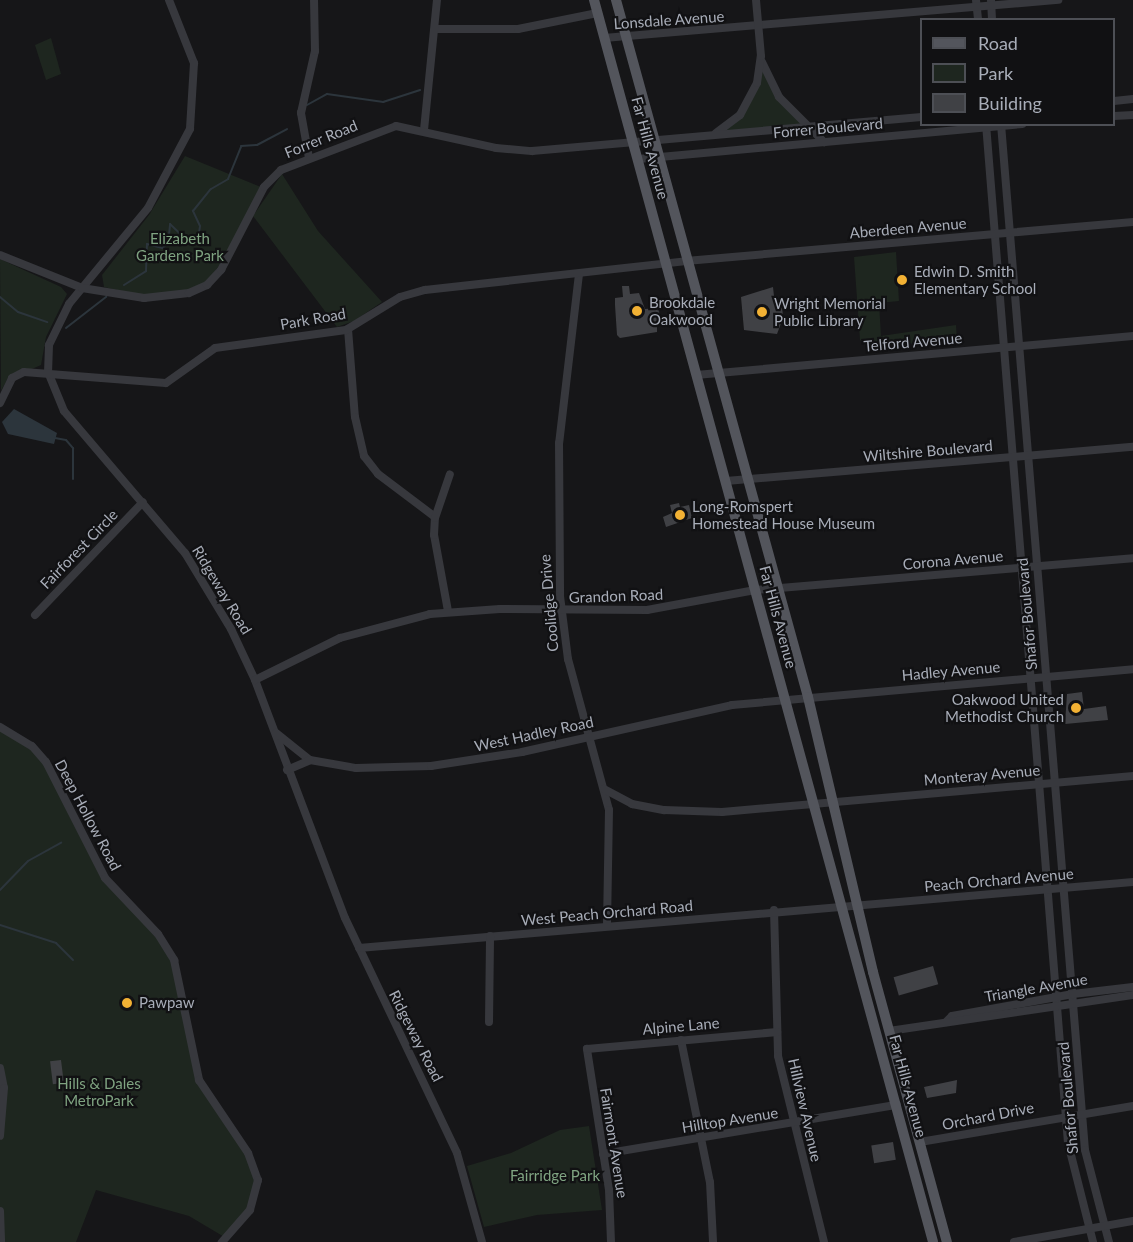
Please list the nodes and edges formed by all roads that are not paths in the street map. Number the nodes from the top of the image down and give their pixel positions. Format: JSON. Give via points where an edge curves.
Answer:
{"nodes":[{"id":1,"x":169,"y":0,"type":"edge"},
{"id":2,"x":314,"y":0,"type":"edge"},
{"id":3,"x":437,"y":0,"type":"edge"},
{"id":4,"x":594,"y":0,"type":"edge"},
{"id":5,"x":616,"y":0,"type":"edge"},
{"id":6,"x":756,"y":0,"type":"edge"},
{"id":7,"x":1058,"y":0,"type":"edge"},
{"id":8,"x":991,"y":3,"type":"edge"},
{"id":9,"x":977,"y":4,"type":"edge"},
{"id":10,"x":597,"y":13,"type":"junction"},
{"id":11,"x":992,"y":18,"type":"edge"},
{"id":12,"x":758,"y":26,"type":"junction"},
{"id":13,"x":435,"y":29,"type":"junction"},
{"id":14,"x":626,"y":37,"type":"junction"},
{"id":15,"x":604,"y":38,"type":"junction"},
{"id":16,"x":760,"y":56,"type":"junction"},
{"id":17,"x":1133,"y":99,"type":"edge"},
{"id":18,"x":1115,"y":101,"type":"edge"},
{"id":19,"x":1133,"y":115,"type":"edge"},
{"id":20,"x":1115,"y":116,"type":"edge"},
{"id":21,"x":920,"y":117,"type":"edge"},
{"id":22,"x":812,"y":125,"type":"junction"},
{"id":23,"x":986,"y":126,"type":"edge"},
{"id":24,"x":1001,"y":126,"type":"edge"},
{"id":25,"x":423,"y":130,"type":"junction"},
{"id":26,"x":716,"y":133,"type":"junction"},
{"id":27,"x":654,"y":141,"type":"junction"},
{"id":28,"x":633,"y":142,"type":"junction"},
{"id":29,"x":824,"y":142,"type":"junction"},
{"id":30,"x":658,"y":156,"type":"junction"},
{"id":31,"x":309,"y":158,"type":"junction"},
{"id":32,"x":638,"y":159,"type":"junction"},
{"id":33,"x":1133,"y":222,"type":"edge"},
{"id":34,"x":1009,"y":232,"type":"junction"},
{"id":35,"x":994,"y":234,"type":"junction"},
{"id":36,"x":0,"y":255,"type":"edge"},
{"id":37,"x":686,"y":261,"type":"junction"},
{"id":38,"x":666,"y":264,"type":"junction"},
{"id":39,"x":579,"y":274,"type":"junction"},
{"id":40,"x":82,"y":288,"type":"junction"},
{"id":41,"x":348,"y":329,"type":"junction"},
{"id":42,"x":1133,"y":336,"type":"edge"},
{"id":43,"x":1020,"y":346,"type":"junction"},
{"id":44,"x":1005,"y":348,"type":"junction"},
{"id":45,"x":48,"y":372,"type":"junction"},
{"id":46,"x":717,"y":373,"type":"junction"},
{"id":47,"x":696,"y":375,"type":"junction"},
{"id":48,"x":0,"y":403,"type":"edge"},
{"id":49,"x":1133,"y":447,"type":"edge"},
{"id":50,"x":1028,"y":456,"type":"junction"},
{"id":51,"x":1013,"y":457,"type":"junction"},
{"id":52,"x":450,"y":474,"type":"dead end"},
{"id":53,"x":726,"y":481,"type":"junction"},
{"id":54,"x":747,"y":481,"type":"junction"},
{"id":55,"x":143,"y":502,"type":"junction"},
{"id":56,"x":435,"y":517,"type":"junction"},
{"id":57,"x":1133,"y":558,"type":"edge"},
{"id":58,"x":1036,"y":566,"type":"junction"},
{"id":59,"x":1022,"y":567,"type":"junction"},
{"id":60,"x":775,"y":589,"type":"junction"},
{"id":61,"x":755,"y":590,"type":"junction"},
{"id":62,"x":448,"y":611,"type":"junction"},
{"id":63,"x":561,"y":612,"type":"junction"},
{"id":64,"x":35,"y":615,"type":"dead end"},
{"id":65,"x":1133,"y":669,"type":"edge"},
{"id":66,"x":1046,"y":676,"type":"junction"},
{"id":67,"x":1032,"y":678,"type":"junction"},
{"id":68,"x":255,"y":680,"type":"junction"},
{"id":69,"x":808,"y":697,"type":"junction"},
{"id":70,"x":785,"y":699,"type":"junction"},
{"id":71,"x":0,"y":727,"type":"edge"},
{"id":72,"x":274,"y":732,"type":"junction"},
{"id":73,"x":589,"y":737,"type":"junction"},
{"id":74,"x":310,"y":760,"type":"junction"},
{"id":75,"x":287,"y":770,"type":"junction"},
{"id":76,"x":1133,"y":776,"type":"edge"},
{"id":77,"x":1056,"y":782,"type":"junction"},
{"id":78,"x":1040,"y":783,"type":"junction"},
{"id":79,"x":604,"y":789,"type":"junction"},
{"id":80,"x":834,"y":801,"type":"junction"},
{"id":81,"x":812,"y":803,"type":"junction"},
{"id":82,"x":632,"y":804,"type":"junction"},
{"id":83,"x":609,"y":813,"type":"junction"},
{"id":84,"x":1133,"y":882,"type":"edge"},
{"id":85,"x":1065,"y":888,"type":"junction"},
{"id":86,"x":1048,"y":890,"type":"junction"},
{"id":87,"x":863,"y":905,"type":"junction"},
{"id":88,"x":842,"y":906,"type":"junction"},
{"id":89,"x":774,"y":910,"type":"junction"},
{"id":90,"x":608,"y":926,"type":"junction"},
{"id":91,"x":490,"y":936,"type":"junction"},
{"id":92,"x":359,"y":948,"type":"junction"},
{"id":93,"x":1133,"y":987,"type":"edge"},
{"id":94,"x":1133,"y":995,"type":"edge"},
{"id":95,"x":1073,"y":998,"type":"junction"},
{"id":96,"x":1057,"y":1002,"type":"junction"},
{"id":97,"x":489,"y":1022,"type":"dead end"},
{"id":98,"x":889,"y":1031,"type":"junction"},
{"id":99,"x":777,"y":1032,"type":"junction"},
{"id":100,"x":681,"y":1040,"type":"junction"},
{"id":101,"x":587,"y":1049,"type":"joint"},
{"id":102,"x":0,"y":1068,"type":"edge"},
{"id":103,"x":897,"y":1105,"type":"junction"},
{"id":104,"x":1133,"y":1106,"type":"edge"},
{"id":105,"x":1081,"y":1112,"type":"junction"},
{"id":106,"x":1066,"y":1114,"type":"junction"},
{"id":107,"x":792,"y":1124,"type":"junction"},
{"id":108,"x":0,"y":1136,"type":"edge"},
{"id":109,"x":702,"y":1138,"type":"junction"},
{"id":110,"x":920,"y":1142,"type":"junction"},
{"id":111,"x":603,"y":1154,"type":"junction"},
{"id":112,"x":0,"y":1211,"type":"edge"},
{"id":113,"x":1133,"y":1221,"type":"edge"},
{"id":114,"x":1104,"y":1224,"type":"junction"},
{"id":115,"x":1088,"y":1226,"type":"junction"},
{"id":116,"x":1,"y":1242,"type":"edge"},
{"id":117,"x":222,"y":1242,"type":"edge"},
{"id":118,"x":482,"y":1242,"type":"edge"},
{"id":119,"x":611,"y":1242,"type":"edge"},
{"id":120,"x":713,"y":1242,"type":"edge"},
{"id":121,"x":824,"y":1242,"type":"edge"},
{"id":122,"x":933,"y":1242,"type":"edge"},
{"id":123,"x":947,"y":1242,"type":"edge"},
{"id":124,"x":1014,"y":1242,"type":"edge"},
{"id":125,"x":1092,"y":1242,"type":"edge"},
{"id":126,"x":1109,"y":1242,"type":"edge"}],
"edges":[{"from":1,"to":40,"type":"street","name":"Ridgeway Road","via":[[194,63],[190,129],[147,208]]},
{"from":2,"to":31,"type":"street","via":[[315,51],[301,113]]},
{"from":3,"to":13,"type":"street"},
{"from":4,"to":10,"type":"main road","name":"Far Hills Avenue"},
{"from":5,"to":14,"type":"main road","name":"Far Hills Avenue"},
{"from":6,"to":12,"type":"street"},
{"from":7,"to":8,"type":"street","name":"Lonsdale Avenue"},
{"from":8,"to":9,"type":"street","name":"Lonsdale Avenue"},
{"from":8,"to":11,"type":"street"},
{"from":9,"to":12,"type":"street","name":"Lonsdale Avenue"},
{"from":10,"to":13,"type":"street","via":[[518,29]]},
{"from":10,"to":15,"type":"main road","name":"Far Hills Avenue"},
{"from":12,"to":14,"type":"street","name":"Lonsdale Avenue"},
{"from":12,"to":16,"type":"street"},
{"from":13,"to":25,"type":"street"},
{"from":14,"to":15,"type":"street","name":"Lonsdale Avenue"},
{"from":14,"to":27,"type":"main road","name":"Far Hills Avenue"},
{"from":15,"to":28,"type":"main road","name":"Far Hills Avenue"},
{"from":16,"to":22,"type":"street","via":[[779,97]]},
{"from":16,"to":26,"type":"street","via":[[747,105]]},
{"from":17,"to":18,"type":"street"},
{"from":19,"to":20,"type":"street"},
{"from":21,"to":22,"type":"street","name":"Forrer Boulevard"},
{"from":22,"to":26,"type":"street","name":"Forrer Boulevard"},
{"from":22,"to":29,"type":"street"},
{"from":23,"to":29,"type":"street","name":"Forrer Boulevard"},
{"from":23,"to":35,"type":"street","name":"Shafor Boulevard"},
{"from":24,"to":34,"type":"street","name":"Shafor Boulevard"},
{"from":25,"to":28,"type":"street","name":"Forrer Road","via":[[513,150]]},
{"from":25,"to":31,"type":"street","name":"Forrer Road","via":[[386,128]]},
{"from":26,"to":27,"type":"street","name":"Forrer Boulevard"},
{"from":27,"to":28,"type":"street","name":"Forrer Boulevard"},
{"from":27,"to":30,"type":"main road","name":"Far Hills Avenue"},
{"from":28,"to":32,"type":"main road","name":"Far Hills Avenue"},
{"from":29,"to":30,"type":"street","name":"Forrer Boulevard"},
{"from":30,"to":32,"type":"street","name":"Forrer Boulevard"},
{"from":30,"to":37,"type":"main road","name":"Far Hills Avenue"},
{"from":31,"to":40,"type":"street","name":"Forrer Road","via":[[281,170],[264,187],[221,270],[207,285],[188,293],[144,298]]},
{"from":32,"to":38,"type":"main road","name":"Far Hills Avenue"},
{"from":33,"to":34,"type":"street","name":"Aberdeen Avenue"},
{"from":34,"to":35,"type":"street","name":"Aberdeen Avenue"},
{"from":34,"to":43,"type":"street","name":"Shafor Boulevard"},
{"from":35,"to":37,"type":"street","name":"Aberdeen Avenue"},
{"from":35,"to":44,"type":"street","name":"Shafor Boulevard"},
{"from":36,"to":40,"type":"street","name":"Forrer Road"},
{"from":37,"to":38,"type":"street","name":"Park Road"},
{"from":37,"to":46,"type":"main road","name":"Far Hills Avenue"},
{"from":38,"to":39,"type":"street","name":"Park Road"},
{"from":38,"to":47,"type":"main road","name":"Far Hills Avenue"},
{"from":39,"to":41,"type":"street","name":"Park Road","via":[[412,292]]},
{"from":39,"to":63,"type":"street","name":"Coolidge Drive","via":[[559,443]]},
{"from":40,"to":45,"type":"street","name":"Ridgeway Road","via":[[54,332]]},
{"from":41,"to":45,"type":"street","name":"Park Road","via":[[225,345],[166,383]]},
{"from":41,"to":56,"type":"street","via":[[355,417],[364,456],[378,474]]},
{"from":42,"to":43,"type":"street","name":"Telford Avenue"},
{"from":43,"to":44,"type":"street","name":"Telford Avenue"},
{"from":43,"to":50,"type":"street","name":"Shafor Boulevard"},
{"from":44,"to":46,"type":"street","name":"Telford Avenue"},
{"from":44,"to":51,"type":"street","name":"Shafor Boulevard"},
{"from":45,"to":48,"type":"street","name":"Park Road","via":[[18,374]]},
{"from":45,"to":55,"type":"street","name":"Ridgeway Road","via":[[60,404],[81,435]]},
{"from":46,"to":47,"type":"street","name":"Telford Avenue"},
{"from":46,"to":54,"type":"main road","name":"Far Hills Avenue"},
{"from":47,"to":53,"type":"main road","name":"Far Hills Avenue"},
{"from":49,"to":50,"type":"street","name":"Wiltshire Boulevard"},
{"from":50,"to":51,"type":"street","name":"Wiltshire Boulevard"},
{"from":50,"to":58,"type":"street","name":"Shafor Boulevard"},
{"from":51,"to":54,"type":"street","name":"Wiltshire Boulevard"},
{"from":51,"to":59,"type":"street","name":"Shafor Boulevard"},
{"from":52,"to":56,"type":"street"},
{"from":53,"to":54,"type":"street","name":"Wiltshire Boulevard"},
{"from":53,"to":61,"type":"main road","name":"Far Hills Avenue"},
{"from":54,"to":60,"type":"main road","name":"Far Hills Avenue"},
{"from":55,"to":64,"type":"street","name":"Fairforest Circle"},
{"from":55,"to":68,"type":"street","name":"Ridgeway Road","via":[[202,579]]},
{"from":56,"to":62,"type":"street","via":[[435,555]]},
{"from":57,"to":58,"type":"street","name":"Corona Avenue"},
{"from":58,"to":59,"type":"street","name":"Corona Avenue"},
{"from":58,"to":66,"type":"street","name":"Shafor Boulevard"},
{"from":59,"to":60,"type":"street","name":"Corona Avenue"},
{"from":59,"to":67,"type":"street","name":"Shafor Boulevard"},
{"from":60,"to":61,"type":"street","name":"Grandon Road"},
{"from":60,"to":69,"type":"main road","name":"Far Hills Avenue"},
{"from":61,"to":63,"type":"street","name":"Grandon Road","via":[[647,610]]},
{"from":61,"to":70,"type":"main road","name":"Far Hills Avenue"},
{"from":62,"to":63,"type":"street","name":"Grandon Road"},
{"from":62,"to":68,"type":"street","name":"Grandon Road","via":[[352,634]]},
{"from":63,"to":73,"type":"street","name":"Coolidge Drive"},
{"from":65,"to":66,"type":"street","name":"Hadley Avenue"},
{"from":66,"to":67,"type":"street","name":"Hadley Avenue"},
{"from":66,"to":77,"type":"street","name":"Shafor Boulevard"},
{"from":67,"to":69,"type":"street","name":"Hadley Avenue"},
{"from":67,"to":78,"type":"street","name":"Shafor Boulevard"},
{"from":68,"to":72,"type":"street","name":"Ridgeway Road"},
{"from":69,"to":70,"type":"street","name":"West Hadley Road"},
{"from":69,"to":80,"type":"main road","name":"Far Hills Avenue"},
{"from":70,"to":73,"type":"street","name":"West Hadley Road","via":[[698,710]]},
{"from":70,"to":81,"type":"main road","name":"Far Hills Avenue"},
{"from":71,"to":117,"type":"street","name":"Deep Hollow Road","via":[[42,757],[105,878],[158,934],[174,960],[199,1080],[248,1153],[258,1180],[250,1210]]},
{"from":72,"to":74,"type":"street","name":"West Hadley Road"},
{"from":72,"to":75,"type":"street","name":"Ridgeway Road"},
{"from":73,"to":74,"type":"street","name":"West Hadley Road","via":[[431,766],[356,768]]},
{"from":73,"to":79,"type":"street","name":"Coolidge Drive"},
{"from":74,"to":75,"type":"street"},
{"from":75,"to":92,"type":"street","name":"Ridgeway Road"},
{"from":76,"to":77,"type":"street","name":"Monteray Avenue"},
{"from":77,"to":78,"type":"street","name":"Monteray Avenue"},
{"from":77,"to":85,"type":"street","name":"Shafor Boulevard"},
{"from":78,"to":80,"type":"street","name":"Monteray Avenue"},
{"from":78,"to":86,"type":"street","name":"Shafor Boulevard"},
{"from":79,"to":82,"type":"street"},
{"from":79,"to":83,"type":"street","name":"Coolidge Drive"},
{"from":80,"to":81,"type":"street","name":"Monteray Avenue"},
{"from":80,"to":87,"type":"main road","name":"Far Hills Avenue"},
{"from":81,"to":82,"type":"street","name":"Monteray Avenue","via":[[701,812]]},
{"from":81,"to":88,"type":"main road","name":"Far Hills Avenue"},
{"from":82,"to":83,"type":"street"},
{"from":83,"to":90,"type":"street","name":"Coolidge Drive"},
{"from":84,"to":85,"type":"street","name":"Peach Orchard Avenue"},
{"from":85,"to":86,"type":"street","name":"Peach Orchard Avenue"},
{"from":85,"to":95,"type":"street","name":"Shafor Boulevard"},
{"from":86,"to":87,"type":"street","name":"Peach Orchard Avenue"},
{"from":86,"to":96,"type":"street","name":"Shafor Boulevard"},
{"from":87,"to":88,"type":"street","name":"West Peach Orchard Road"},
{"from":87,"to":98,"type":"main road","name":"Far Hills Avenue"},
{"from":88,"to":89,"type":"street","name":"West Peach Orchard Road"},
{"from":88,"to":103,"type":"main road","name":"Far Hills Avenue"},
{"from":89,"to":90,"type":"street","name":"West Peach Orchard Road"},
{"from":89,"to":99,"type":"street","name":"Hillview Avenue"},
{"from":90,"to":91,"type":"street","name":"West Peach Orchard Road"},
{"from":91,"to":92,"type":"street","name":"West Peach Orchard Road"},
{"from":91,"to":97,"type":"street"},
{"from":92,"to":118,"type":"street","name":"Ridgeway Road","via":[[457,1153]]},
{"from":93,"to":95,"type":"street","name":"Triangle Avenue"},
{"from":94,"to":95,"type":"street","name":"Triangle Avenue"},
{"from":95,"to":96,"type":"street","name":"Triangle Avenue"},
{"from":95,"to":105,"type":"street","name":"Shafor Boulevard"},
{"from":96,"to":98,"type":"street","name":"Triangle Avenue"},
{"from":96,"to":106,"type":"street","name":"Shafor Boulevard"},
{"from":98,"to":110,"type":"main road","name":"Far Hills Avenue"},
{"from":99,"to":100,"type":"street","name":"Alpine Lane"},
{"from":99,"to":107,"type":"street","name":"Hillview Avenue"},
{"from":100,"to":101,"type":"street","name":"Alpine Lane"},
{"from":100,"to":109,"type":"street"},
{"from":101,"to":111,"type":"street","name":"Fairmont Avenue"},
{"from":102,"to":108,"type":"street","via":[[4,1088]]},
{"from":103,"to":107,"type":"street","name":"Hilltop Avenue"},
{"from":103,"to":122,"type":"main road","name":"Far Hills Avenue"},
{"from":104,"to":105,"type":"street","name":"Orchard Drive"},
{"from":105,"to":106,"type":"street","name":"Orchard Drive"},
{"from":105,"to":114,"type":"street","name":"Shafor Boulevard","via":[[1088,1173]]},
{"from":106,"to":110,"type":"street","name":"Orchard Drive"},
{"from":106,"to":115,"type":"street","name":"Shafor Boulevard","via":[[1073,1173]]},
{"from":107,"to":109,"type":"street","name":"Hilltop Avenue"},
{"from":107,"to":121,"type":"street","name":"Hillview Avenue"},
{"from":109,"to":111,"type":"street","name":"Hilltop Avenue"},
{"from":109,"to":120,"type":"street"},
{"from":110,"to":123,"type":"main road","name":"Far Hills Avenue"},
{"from":111,"to":119,"type":"street","name":"Fairmont Avenue"},
{"from":112,"to":116,"type":"street"},
{"from":113,"to":114,"type":"street"},
{"from":114,"to":115,"type":"street"},
{"from":114,"to":126,"type":"street","name":"Shafor Boulevard"},
{"from":115,"to":124,"type":"street"},
{"from":115,"to":125,"type":"street","name":"Shafor Boulevard"}]}
